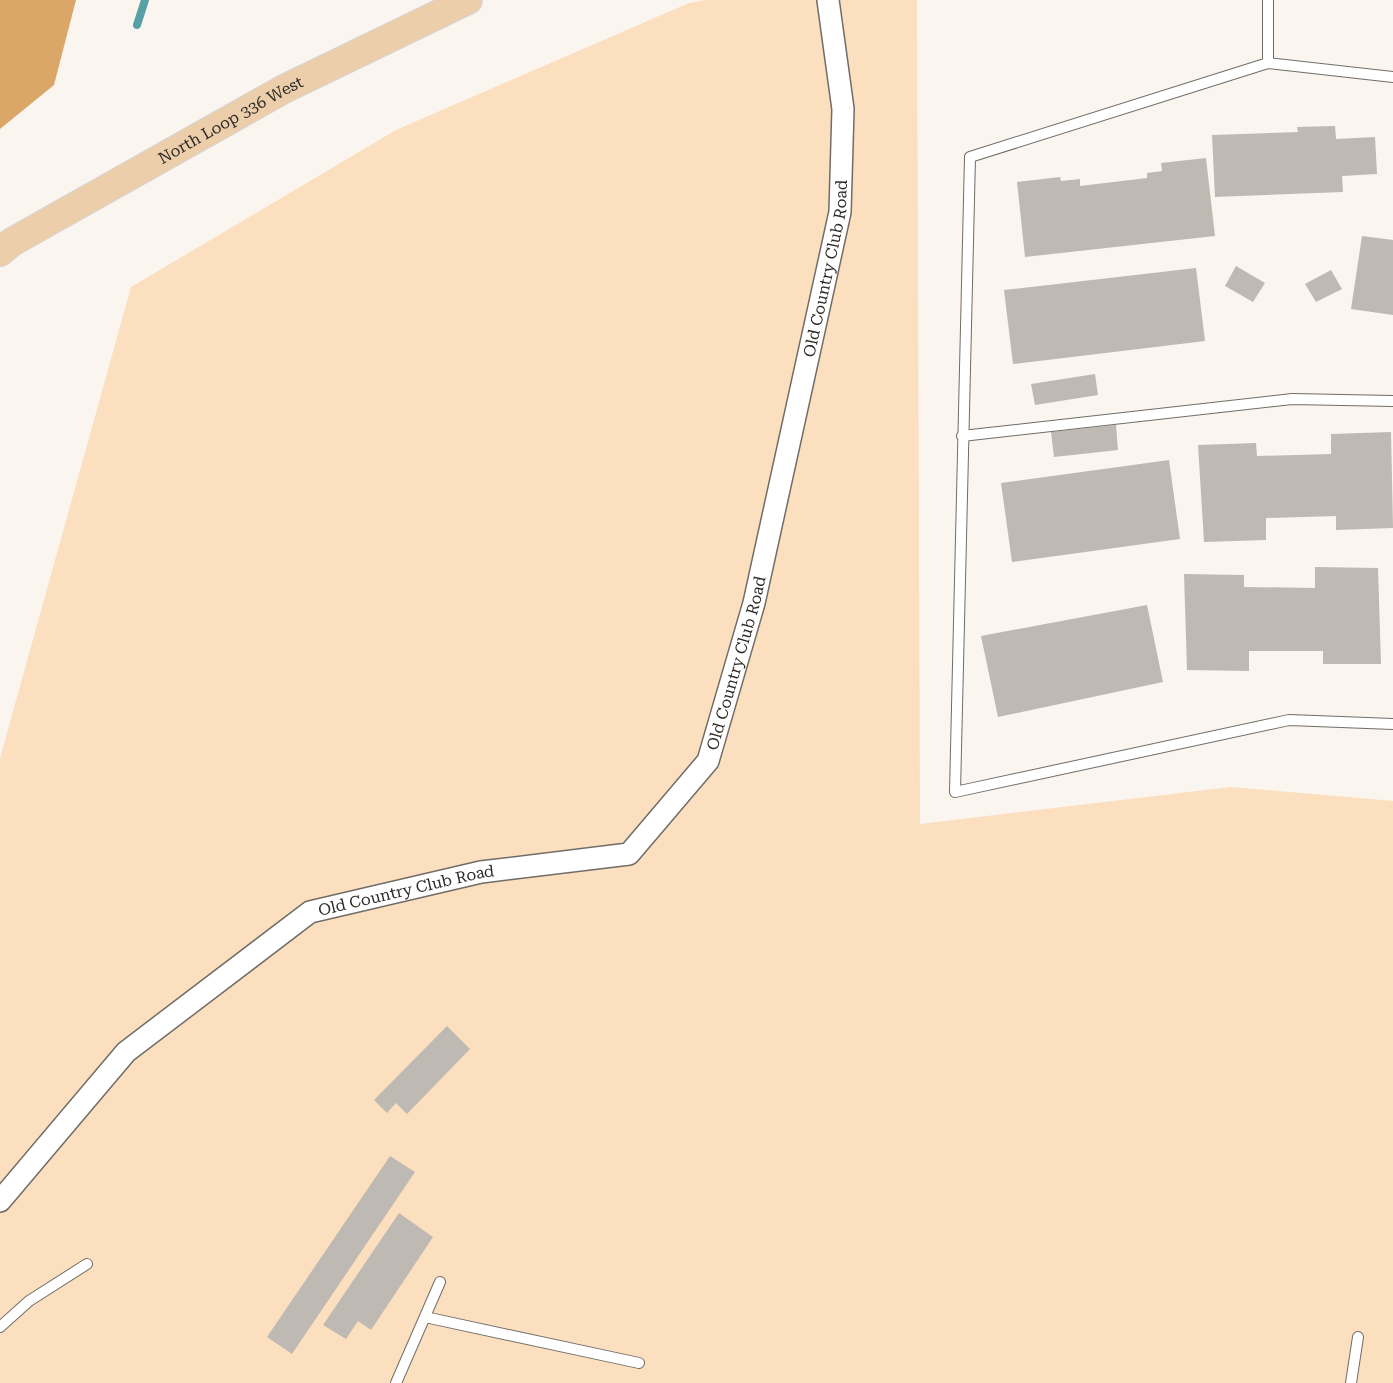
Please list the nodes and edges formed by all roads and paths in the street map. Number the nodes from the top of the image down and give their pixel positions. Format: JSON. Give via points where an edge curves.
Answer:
{"nodes":[{"id":1,"x":468,"y":0,"type":"edge"},
{"id":2,"x":828,"y":0,"type":"edge"},
{"id":3,"x":1268,"y":0,"type":"edge"},
{"id":4,"x":1268,"y":63,"type":"junction"},
{"id":5,"x":1393,"y":77,"type":"edge"},
{"id":6,"x":0,"y":252,"type":"edge"},
{"id":7,"x":1393,"y":401,"type":"edge"},
{"id":8,"x":962,"y":436,"type":"junction"},
{"id":9,"x":1393,"y":724,"type":"edge"},
{"id":10,"x":0,"y":1201,"type":"edge"},
{"id":11,"x":87,"y":1264,"type":"dead end"},
{"id":12,"x":440,"y":1282,"type":"dead end"},
{"id":13,"x":425,"y":1317,"type":"junction"},
{"id":14,"x":0,"y":1327,"type":"edge"},
{"id":15,"x":1358,"y":1337,"type":"dead end"},
{"id":16,"x":639,"y":1363,"type":"dead end"},
{"id":17,"x":396,"y":1383,"type":"edge"},
{"id":18,"x":1351,"y":1383,"type":"edge"}],
"edges":[{"from":1,"to":6,"type":"main road","name":"North Loop 336 West","via":[[284,89],[12,242]]},
{"from":2,"to":10,"type":"street","name":"Old Country Club Road","via":[[843,109],[840,212],[754,603],[708,761],[629,854],[481,872],[310,912],[126,1052]]},
{"from":3,"to":4,"type":"lane"},
{"from":4,"to":5,"type":"lane"},
{"from":4,"to":8,"type":"lane","via":[[970,158]]},
{"from":7,"to":8,"type":"lane","via":[[1292,399]]},
{"from":8,"to":9,"type":"lane","via":[[955,792],[1290,720]]},
{"from":11,"to":14,"type":"lane","via":[[30,1301]]},
{"from":12,"to":13,"type":"lane"},
{"from":13,"to":16,"type":"lane"},
{"from":13,"to":17,"type":"lane"},
{"from":15,"to":18,"type":"lane"}]}
